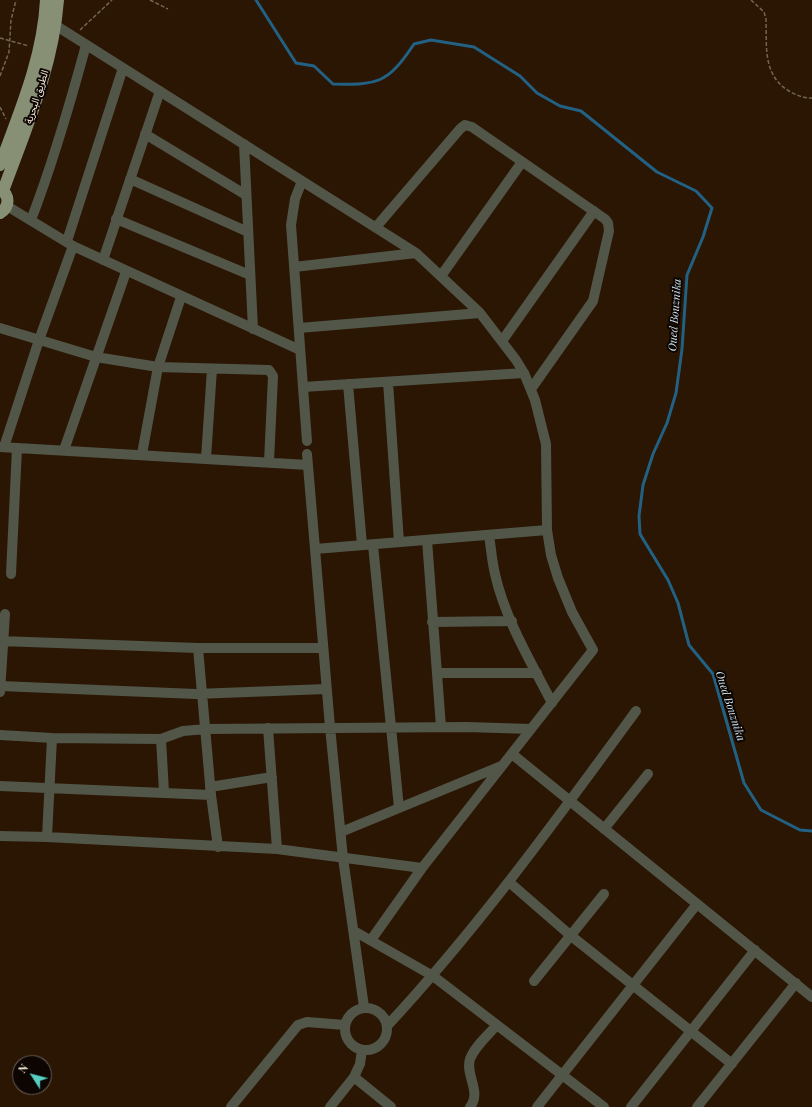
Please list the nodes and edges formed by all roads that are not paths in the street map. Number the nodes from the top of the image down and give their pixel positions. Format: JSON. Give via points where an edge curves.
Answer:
{"nodes":[{"id":1,"x":46,"y":0,"type":"edge"},
{"id":2,"x":58,"y":0,"type":"edge"},
{"id":3,"x":55,"y":25,"type":"junction"},
{"id":4,"x":86,"y":45,"type":"junction"},
{"id":5,"x":123,"y":68,"type":"junction"},
{"id":6,"x":160,"y":91,"type":"junction"},
{"id":7,"x":145,"y":134,"type":"junction"},
{"id":8,"x":244,"y":144,"type":"junction"},
{"id":9,"x":522,"y":162,"type":"junction"},
{"id":10,"x":0,"y":164,"type":"edge"},
{"id":11,"x":130,"y":179,"type":"junction"},
{"id":12,"x":302,"y":181,"type":"junction"},
{"id":13,"x":2,"y":190,"type":"edge"},
{"id":14,"x":246,"y":195,"type":"junction"},
{"id":15,"x":4,"y":209,"type":"edge"},
{"id":16,"x":594,"y":211,"type":"junction"},
{"id":17,"x":116,"y":219,"type":"junction"},
{"id":18,"x":30,"y":220,"type":"junction"},
{"id":19,"x":376,"y":227,"type":"junction"},
{"id":20,"x":248,"y":232,"type":"junction"},
{"id":21,"x":70,"y":244,"type":"junction"},
{"id":22,"x":416,"y":254,"type":"junction"},
{"id":23,"x":103,"y":260,"type":"junction"},
{"id":24,"x":294,"y":267,"type":"junction"},
{"id":25,"x":126,"y":272,"type":"junction"},
{"id":26,"x":250,"y":275,"type":"junction"},
{"id":27,"x":441,"y":276,"type":"junction"},
{"id":28,"x":181,"y":297,"type":"junction"},
{"id":29,"x":480,"y":313,"type":"junction"},
{"id":30,"x":0,"y":328,"type":"edge"},
{"id":31,"x":299,"y":328,"type":"junction"},
{"id":32,"x":253,"y":329,"type":"junction"},
{"id":33,"x":39,"y":340,"type":"junction"},
{"id":34,"x":502,"y":341,"type":"junction"},
{"id":35,"x":300,"y":350,"type":"junction"},
{"id":36,"x":96,"y":357,"type":"junction"},
{"id":37,"x":158,"y":367,"type":"junction"},
{"id":38,"x":212,"y":369,"type":"junction"},
{"id":39,"x":524,"y":373,"type":"junction"},
{"id":40,"x":388,"y":382,"type":"junction"},
{"id":41,"x":348,"y":384,"type":"junction"},
{"id":42,"x":303,"y":387,"type":"junction"},
{"id":43,"x":531,"y":389,"type":"junction"},
{"id":44,"x":307,"y":441,"type":"dead end"},
{"id":45,"x":2,"y":447,"type":"edge"},
{"id":46,"x":17,"y":448,"type":"junction"},
{"id":47,"x":64,"y":450,"type":"junction"},
{"id":48,"x":142,"y":454,"type":"junction"},
{"id":49,"x":307,"y":454,"type":"dead end"},
{"id":50,"x":206,"y":458,"type":"junction"},
{"id":51,"x":269,"y":462,"type":"junction"},
{"id":52,"x":308,"y":465,"type":"junction"},
{"id":53,"x":547,"y":530,"type":"junction"},
{"id":54,"x":489,"y":535,"type":"junction"},
{"id":55,"x":427,"y":540,"type":"junction"},
{"id":56,"x":399,"y":542,"type":"junction"},
{"id":57,"x":362,"y":545,"type":"junction"},
{"id":58,"x":373,"y":545,"type":"junction"},
{"id":59,"x":315,"y":549,"type":"junction"},
{"id":60,"x":11,"y":574,"type":"dead end"},
{"id":61,"x":5,"y":614,"type":"dead end"},
{"id":62,"x":512,"y":621,"type":"junction"},
{"id":63,"x":432,"y":622,"type":"junction"},
{"id":64,"x":2,"y":641,"type":"edge"},
{"id":65,"x":198,"y":648,"type":"junction"},
{"id":66,"x":323,"y":648,"type":"junction"},
{"id":67,"x":537,"y":673,"type":"junction"},
{"id":68,"x":437,"y":674,"type":"junction"},
{"id":69,"x":0,"y":686,"type":"edge"},
{"id":70,"x":326,"y":689,"type":"junction"},
{"id":71,"x":0,"y":692,"type":"edge"},
{"id":72,"x":202,"y":694,"type":"junction"},
{"id":73,"x":552,"y":703,"type":"junction"},
{"id":74,"x":636,"y":711,"type":"dead end"},
{"id":75,"x":330,"y":727,"type":"junction"},
{"id":76,"x":390,"y":727,"type":"junction"},
{"id":77,"x":441,"y":727,"type":"junction"},
{"id":78,"x":268,"y":728,"type":"junction"},
{"id":79,"x":206,"y":729,"type":"junction"},
{"id":80,"x":531,"y":729,"type":"junction"},
{"id":81,"x":0,"y":735,"type":"edge"},
{"id":82,"x":52,"y":738,"type":"junction"},
{"id":83,"x":161,"y":739,"type":"junction"},
{"id":84,"x":512,"y":754,"type":"junction"},
{"id":85,"x":502,"y":765,"type":"junction"},
{"id":86,"x":648,"y":774,"type":"dead end"},
{"id":87,"x":272,"y":776,"type":"junction"},
{"id":88,"x":0,"y":786,"type":"edge"},
{"id":89,"x":50,"y":787,"type":"junction"},
{"id":90,"x":211,"y":791,"type":"junction"},
{"id":91,"x":164,"y":792,"type":"junction"},
{"id":92,"x":570,"y":802,"type":"junction"},
{"id":93,"x":399,"y":808,"type":"junction"},
{"id":94,"x":604,"y":829,"type":"junction"},
{"id":95,"x":341,"y":832,"type":"junction"},
{"id":96,"x":0,"y":836,"type":"edge"},
{"id":97,"x":47,"y":837,"type":"junction"},
{"id":98,"x":218,"y":847,"type":"junction"},
{"id":99,"x":277,"y":849,"type":"junction"},
{"id":100,"x":344,"y":858,"type":"junction"},
{"id":101,"x":422,"y":868,"type":"junction"},
{"id":102,"x":509,"y":882,"type":"junction"},
{"id":103,"x":604,"y":894,"type":"dead end"},
{"id":104,"x":697,"y":904,"type":"junction"},
{"id":105,"x":354,"y":931,"type":"junction"},
{"id":106,"x":570,"y":935,"type":"junction"},
{"id":107,"x":371,"y":940,"type":"junction"},
{"id":108,"x":755,"y":950,"type":"junction"},
{"id":109,"x":433,"y":976,"type":"junction"},
{"id":110,"x":534,"y":981,"type":"dead end"},
{"id":111,"x":796,"y":983,"type":"junction"},
{"id":112,"x":633,"y":985,"type":"junction"},
{"id":113,"x":812,"y":997,"type":"edge"},
{"id":114,"x":364,"y":1007,"type":"junction"},
{"id":115,"x":345,"y":1025,"type":"junction"},
{"id":116,"x":497,"y":1025,"type":"junction"},
{"id":117,"x":387,"y":1026,"type":"junction"},
{"id":118,"x":691,"y":1030,"type":"junction"},
{"id":119,"x":362,"y":1050,"type":"junction"},
{"id":120,"x":732,"y":1064,"type":"junction"},
{"id":121,"x":563,"y":1074,"type":"junction"},
{"id":122,"x":354,"y":1077,"type":"junction"},
{"id":123,"x":231,"y":1107,"type":"edge"},
{"id":124,"x":330,"y":1107,"type":"edge"},
{"id":125,"x":391,"y":1107,"type":"edge"},
{"id":126,"x":470,"y":1107,"type":"edge"},
{"id":127,"x":537,"y":1107,"type":"edge"},
{"id":128,"x":604,"y":1107,"type":"edge"},
{"id":129,"x":631,"y":1107,"type":"edge"},
{"id":130,"x":697,"y":1107,"type":"edge"}],
"edges":[{"from":1,"to":10,"type":"main road","name":"الطريق البحرية","via":[[40,50]]},
{"from":2,"to":3,"type":"main road","name":"الطريق البحرية"},
{"from":3,"to":4,"type":"street"},
{"from":3,"to":13,"type":"main road","name":"الطريق البحرية","via":[[40,92]]},
{"from":4,"to":5,"type":"street"},
{"from":4,"to":18,"type":"street","via":[[61,135]]},
{"from":5,"to":6,"type":"street"},
{"from":5,"to":21,"type":"street"},
{"from":6,"to":7,"type":"street"},
{"from":6,"to":8,"type":"street"},
{"from":7,"to":11,"type":"street"},
{"from":7,"to":14,"type":"street"},
{"from":8,"to":12,"type":"street"},
{"from":8,"to":14,"type":"street"},
{"from":9,"to":16,"type":"street"},
{"from":9,"to":19,"type":"street","via":[[469,126],[462,126]]},
{"from":9,"to":27,"type":"street"},
{"from":11,"to":17,"type":"street"},
{"from":11,"to":20,"type":"street"},
{"from":12,"to":19,"type":"street"},
{"from":12,"to":24,"type":"street","via":[[291,218]]},
{"from":13,"to":15,"type":"main road","via":[[8,198]]},
{"from":14,"to":20,"type":"street"},
{"from":15,"to":18,"type":"street"},
{"from":16,"to":34,"type":"street"},
{"from":16,"to":43,"type":"street","via":[[605,219],[609,227],[593,301]]},
{"from":17,"to":23,"type":"street"},
{"from":17,"to":26,"type":"street"},
{"from":18,"to":21,"type":"street"},
{"from":19,"to":22,"type":"street"},
{"from":20,"to":26,"type":"street"},
{"from":21,"to":23,"type":"street"},
{"from":21,"to":33,"type":"street"},
{"from":22,"to":24,"type":"street"},
{"from":22,"to":27,"type":"street"},
{"from":23,"to":25,"type":"street"},
{"from":24,"to":31,"type":"street"},
{"from":25,"to":28,"type":"street"},
{"from":25,"to":36,"type":"street"},
{"from":26,"to":32,"type":"street"},
{"from":27,"to":29,"type":"street"},
{"from":28,"to":32,"type":"street"},
{"from":28,"to":37,"type":"street"},
{"from":29,"to":31,"type":"street"},
{"from":29,"to":34,"type":"street"},
{"from":30,"to":33,"type":"street"},
{"from":31,"to":35,"type":"street"},
{"from":32,"to":35,"type":"street"},
{"from":33,"to":36,"type":"street"},
{"from":33,"to":45,"type":"street"},
{"from":34,"to":39,"type":"street"},
{"from":35,"to":42,"type":"street"},
{"from":36,"to":37,"type":"street"},
{"from":36,"to":47,"type":"street"},
{"from":37,"to":38,"type":"street"},
{"from":37,"to":48,"type":"street"},
{"from":38,"to":50,"type":"street"},
{"from":38,"to":51,"type":"street","via":[[266,370],[273,374]]},
{"from":39,"to":40,"type":"street"},
{"from":39,"to":43,"type":"street"},
{"from":40,"to":41,"type":"street"},
{"from":40,"to":56,"type":"street"},
{"from":41,"to":42,"type":"street"},
{"from":41,"to":57,"type":"street"},
{"from":42,"to":44,"type":"street"},
{"from":43,"to":53,"type":"street","via":[[546,444]]},
{"from":45,"to":46,"type":"street"},
{"from":46,"to":47,"type":"street"},
{"from":46,"to":60,"type":"street"},
{"from":47,"to":48,"type":"street"},
{"from":48,"to":50,"type":"street"},
{"from":49,"to":52,"type":"street"},
{"from":50,"to":51,"type":"street"},
{"from":51,"to":52,"type":"street"},
{"from":52,"to":59,"type":"street"},
{"from":53,"to":54,"type":"street"},
{"from":53,"to":73,"type":"street","via":[[558,578],[593,650]]},
{"from":54,"to":55,"type":"street"},
{"from":54,"to":62,"type":"street","via":[[495,575]]},
{"from":55,"to":56,"type":"street"},
{"from":55,"to":63,"type":"street"},
{"from":56,"to":58,"type":"street"},
{"from":57,"to":58,"type":"street"},
{"from":57,"to":59,"type":"street"},
{"from":58,"to":76,"type":"street"},
{"from":59,"to":66,"type":"street"},
{"from":61,"to":64,"type":"street"},
{"from":62,"to":63,"type":"street"},
{"from":62,"to":67,"type":"street"},
{"from":63,"to":68,"type":"street"},
{"from":64,"to":65,"type":"street"},
{"from":64,"to":69,"type":"street"},
{"from":65,"to":66,"type":"street"},
{"from":65,"to":72,"type":"street"},
{"from":66,"to":70,"type":"street"},
{"from":67,"to":68,"type":"street"},
{"from":67,"to":73,"type":"street"},
{"from":68,"to":77,"type":"street"},
{"from":69,"to":71,"type":"street"},
{"from":69,"to":72,"type":"street"},
{"from":70,"to":72,"type":"street"},
{"from":70,"to":75,"type":"street"},
{"from":72,"to":79,"type":"street"},
{"from":73,"to":80,"type":"street"},
{"from":74,"to":92,"type":"street"},
{"from":75,"to":76,"type":"street"},
{"from":75,"to":78,"type":"street"},
{"from":75,"to":95,"type":"street"},
{"from":76,"to":77,"type":"street"},
{"from":76,"to":93,"type":"street"},
{"from":77,"to":80,"type":"street"},
{"from":78,"to":79,"type":"street"},
{"from":78,"to":87,"type":"street"},
{"from":79,"to":83,"type":"street","via":[[183,731]]},
{"from":79,"to":90,"type":"street"},
{"from":80,"to":84,"type":"street"},
{"from":81,"to":82,"type":"street"},
{"from":82,"to":83,"type":"street"},
{"from":82,"to":89,"type":"street"},
{"from":83,"to":91,"type":"street"},
{"from":84,"to":85,"type":"street"},
{"from":84,"to":92,"type":"street"},
{"from":85,"to":93,"type":"street"},
{"from":85,"to":101,"type":"street"},
{"from":86,"to":94,"type":"street"},
{"from":87,"to":90,"type":"street"},
{"from":87,"to":99,"type":"street"},
{"from":88,"to":89,"type":"street"},
{"from":89,"to":91,"type":"street"},
{"from":89,"to":97,"type":"street"},
{"from":90,"to":91,"type":"street"},
{"from":90,"to":98,"type":"street"},
{"from":92,"to":94,"type":"street"},
{"from":92,"to":102,"type":"street"},
{"from":93,"to":95,"type":"street"},
{"from":94,"to":104,"type":"street"},
{"from":95,"to":100,"type":"street"},
{"from":96,"to":97,"type":"street"},
{"from":97,"to":98,"type":"street"},
{"from":98,"to":99,"type":"street"},
{"from":99,"to":100,"type":"street"},
{"from":100,"to":101,"type":"street"},
{"from":100,"to":105,"type":"street"},
{"from":101,"to":107,"type":"street"},
{"from":102,"to":106,"type":"street"},
{"from":102,"to":109,"type":"street"},
{"from":103,"to":106,"type":"street"},
{"from":104,"to":108,"type":"street"},
{"from":104,"to":112,"type":"street"},
{"from":105,"to":107,"type":"street"},
{"from":105,"to":114,"type":"street"},
{"from":106,"to":110,"type":"street"},
{"from":106,"to":112,"type":"street"},
{"from":107,"to":109,"type":"street"},
{"from":108,"to":111,"type":"street"},
{"from":108,"to":118,"type":"street"},
{"from":109,"to":116,"type":"street"},
{"from":109,"to":117,"type":"street"},
{"from":111,"to":113,"type":"street"},
{"from":111,"to":120,"type":"street"},
{"from":112,"to":118,"type":"street"},
{"from":112,"to":121,"type":"street"},
{"from":114,"to":115,"type":"street","via":[[353,1011]]},
{"from":114,"to":117,"type":"street","via":[[380,1012]]},
{"from":115,"to":119,"type":"street","via":[[344,1031],[348,1041],[352,1046]]},
{"from":115,"to":123,"type":"street","via":[[308,1022],[298,1025]]},
{"from":116,"to":121,"type":"street"},
{"from":116,"to":126,"type":"street","via":[[477,1047],[470,1060],[475,1090]]},
{"from":117,"to":119,"type":"street","via":[[382,1042],[374,1049]]},
{"from":118,"to":120,"type":"street"},
{"from":118,"to":129,"type":"street"},
{"from":119,"to":122,"type":"street","via":[[360,1064]]},
{"from":120,"to":130,"type":"street"},
{"from":121,"to":127,"type":"street"},
{"from":121,"to":128,"type":"street"},
{"from":122,"to":124,"type":"street"},
{"from":122,"to":125,"type":"street"}]}
